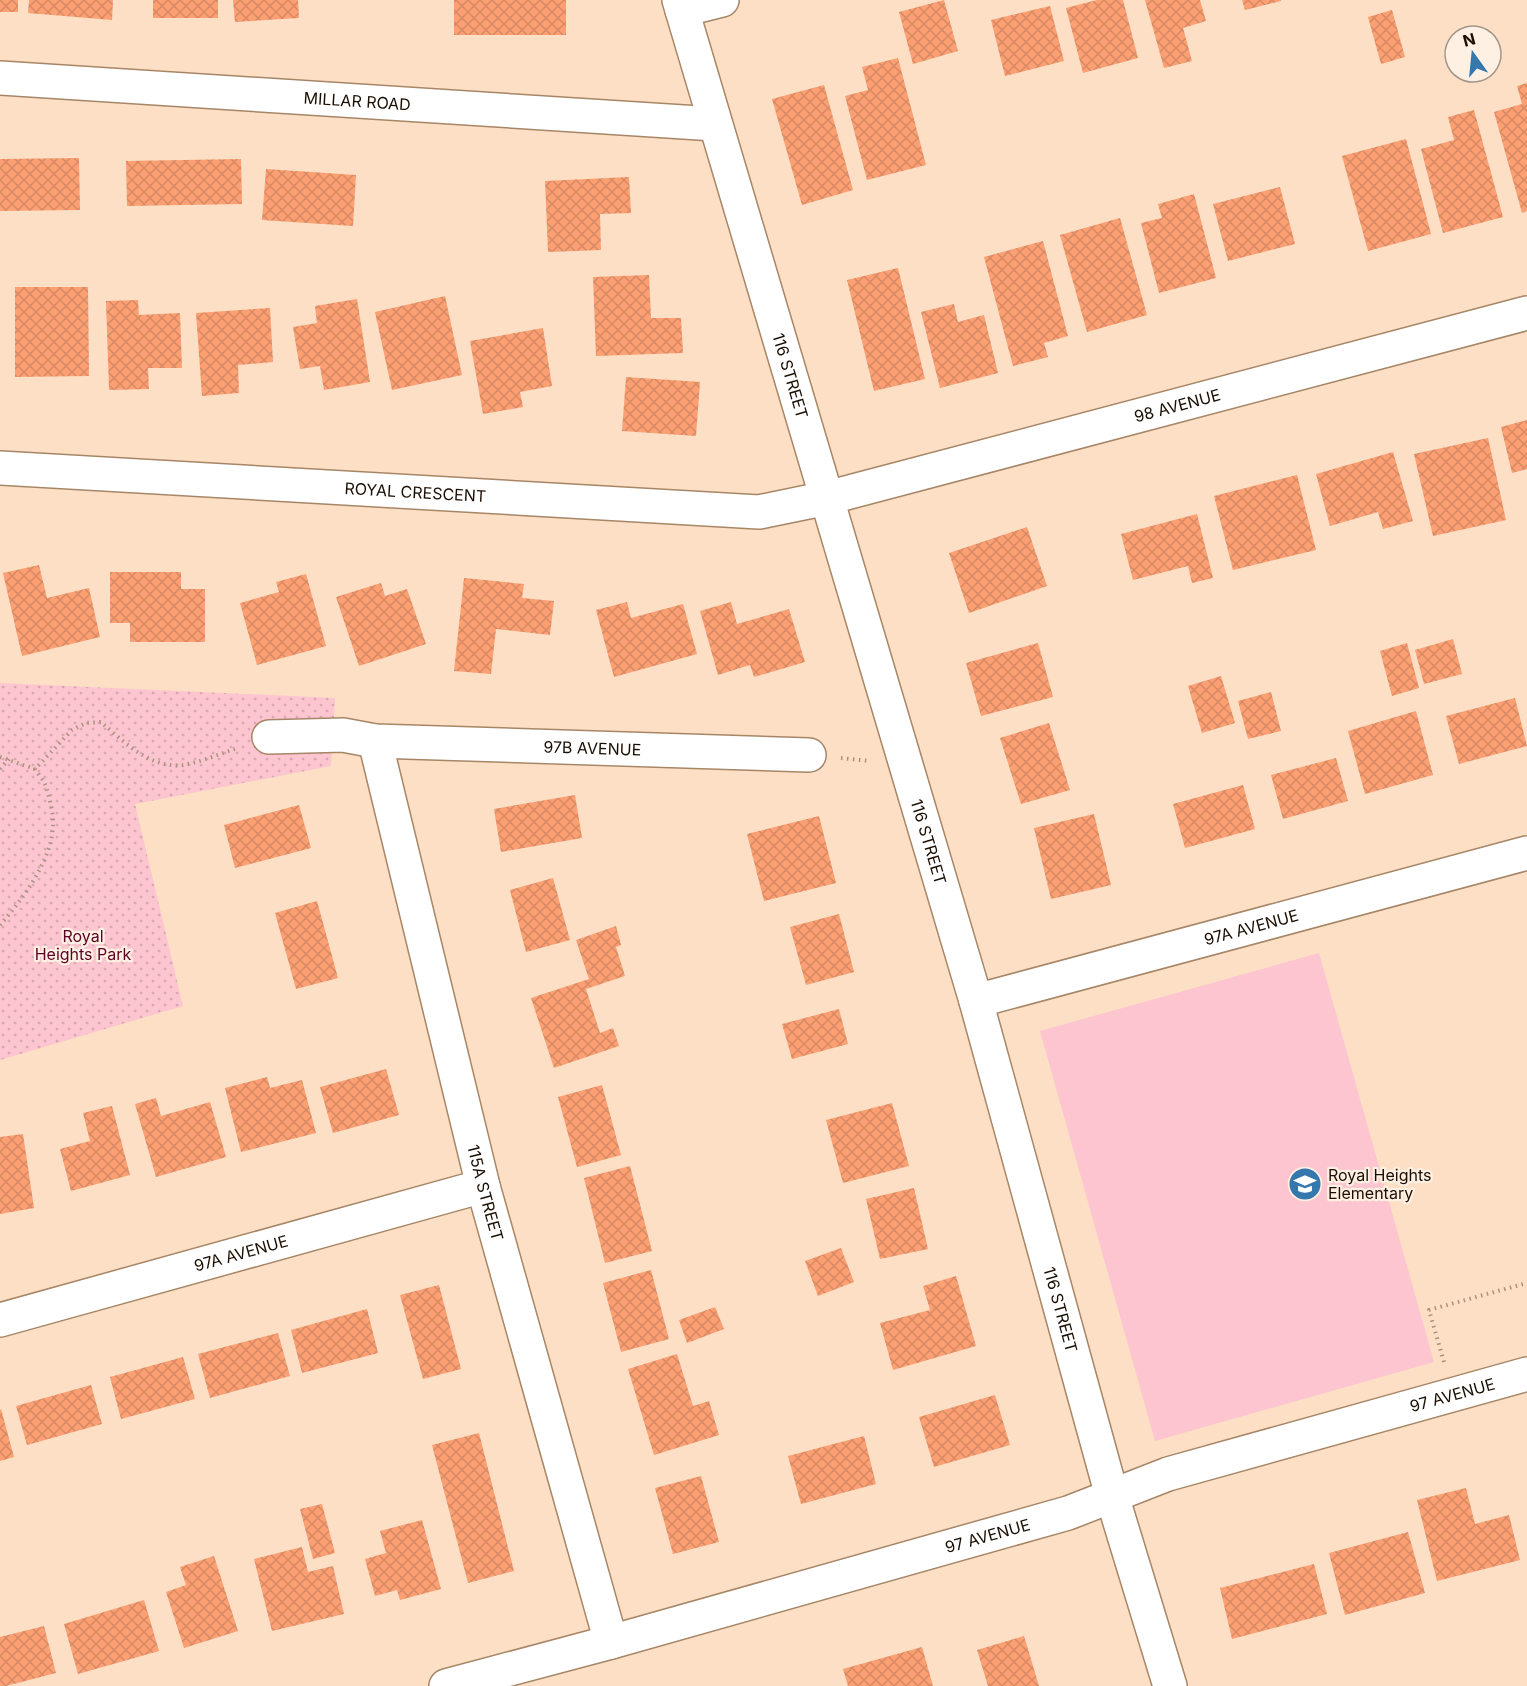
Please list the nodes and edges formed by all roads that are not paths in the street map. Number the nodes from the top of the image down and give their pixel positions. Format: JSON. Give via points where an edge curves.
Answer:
{"nodes":[{"id":1,"x":722,"y":0,"type":"edge"},
{"id":2,"x":680,"y":5,"type":"edge"},
{"id":3,"x":0,"y":78,"type":"edge"},
{"id":4,"x":715,"y":124,"type":"junction"},
{"id":5,"x":1527,"y":313,"type":"edge"},
{"id":6,"x":0,"y":468,"type":"edge"},
{"id":7,"x":827,"y":498,"type":"junction"},
{"id":8,"x":269,"y":737,"type":"road end"},
{"id":9,"x":375,"y":741,"type":"junction"},
{"id":10,"x":809,"y":755,"type":"dead end"},
{"id":11,"x":1527,"y":853,"type":"edge"},
{"id":12,"x":976,"y":1001,"type":"junction"},
{"id":13,"x":483,"y":1186,"type":"junction"},
{"id":14,"x":0,"y":1320,"type":"edge"},
{"id":15,"x":1527,"y":1374,"type":"edge"},
{"id":16,"x":1112,"y":1496,"type":"junction"},
{"id":17,"x":611,"y":1642,"type":"junction"},
{"id":18,"x":446,"y":1686,"type":"edge"},
{"id":19,"x":1170,"y":1686,"type":"edge"}],
"edges":[{"from":1,"to":2,"type":"street"},
{"from":2,"to":4,"type":"street","name":"116 STREET"},
{"from":3,"to":4,"type":"street","name":"MILLAR ROAD"},
{"from":4,"to":7,"type":"street","name":"116 STREET"},
{"from":5,"to":7,"type":"street","name":"98 AVENUE"},
{"from":6,"to":7,"type":"street","name":"ROYAL CRESCENT","via":[[759,512]]},
{"from":7,"to":12,"type":"street","name":"116 STREET"},
{"from":8,"to":9,"type":"street","name":"97B AVENUE","via":[[343,735]]},
{"from":9,"to":10,"type":"street","name":"97B AVENUE"},
{"from":9,"to":13,"type":"street","name":"115A STREET"},
{"from":11,"to":12,"type":"street","name":"97A AVENUE"},
{"from":12,"to":16,"type":"street","name":"116 STREET"},
{"from":13,"to":14,"type":"street","name":"97A AVENUE"},
{"from":13,"to":17,"type":"street","name":"115A STREET"},
{"from":15,"to":16,"type":"street","name":"97 AVENUE","via":[[1168,1474]]},
{"from":16,"to":17,"type":"street","name":"97 AVENUE","via":[[1068,1513]]},
{"from":16,"to":19,"type":"street","name":"116 STREET"},
{"from":17,"to":18,"type":"street","name":"97 AVENUE"}]}
